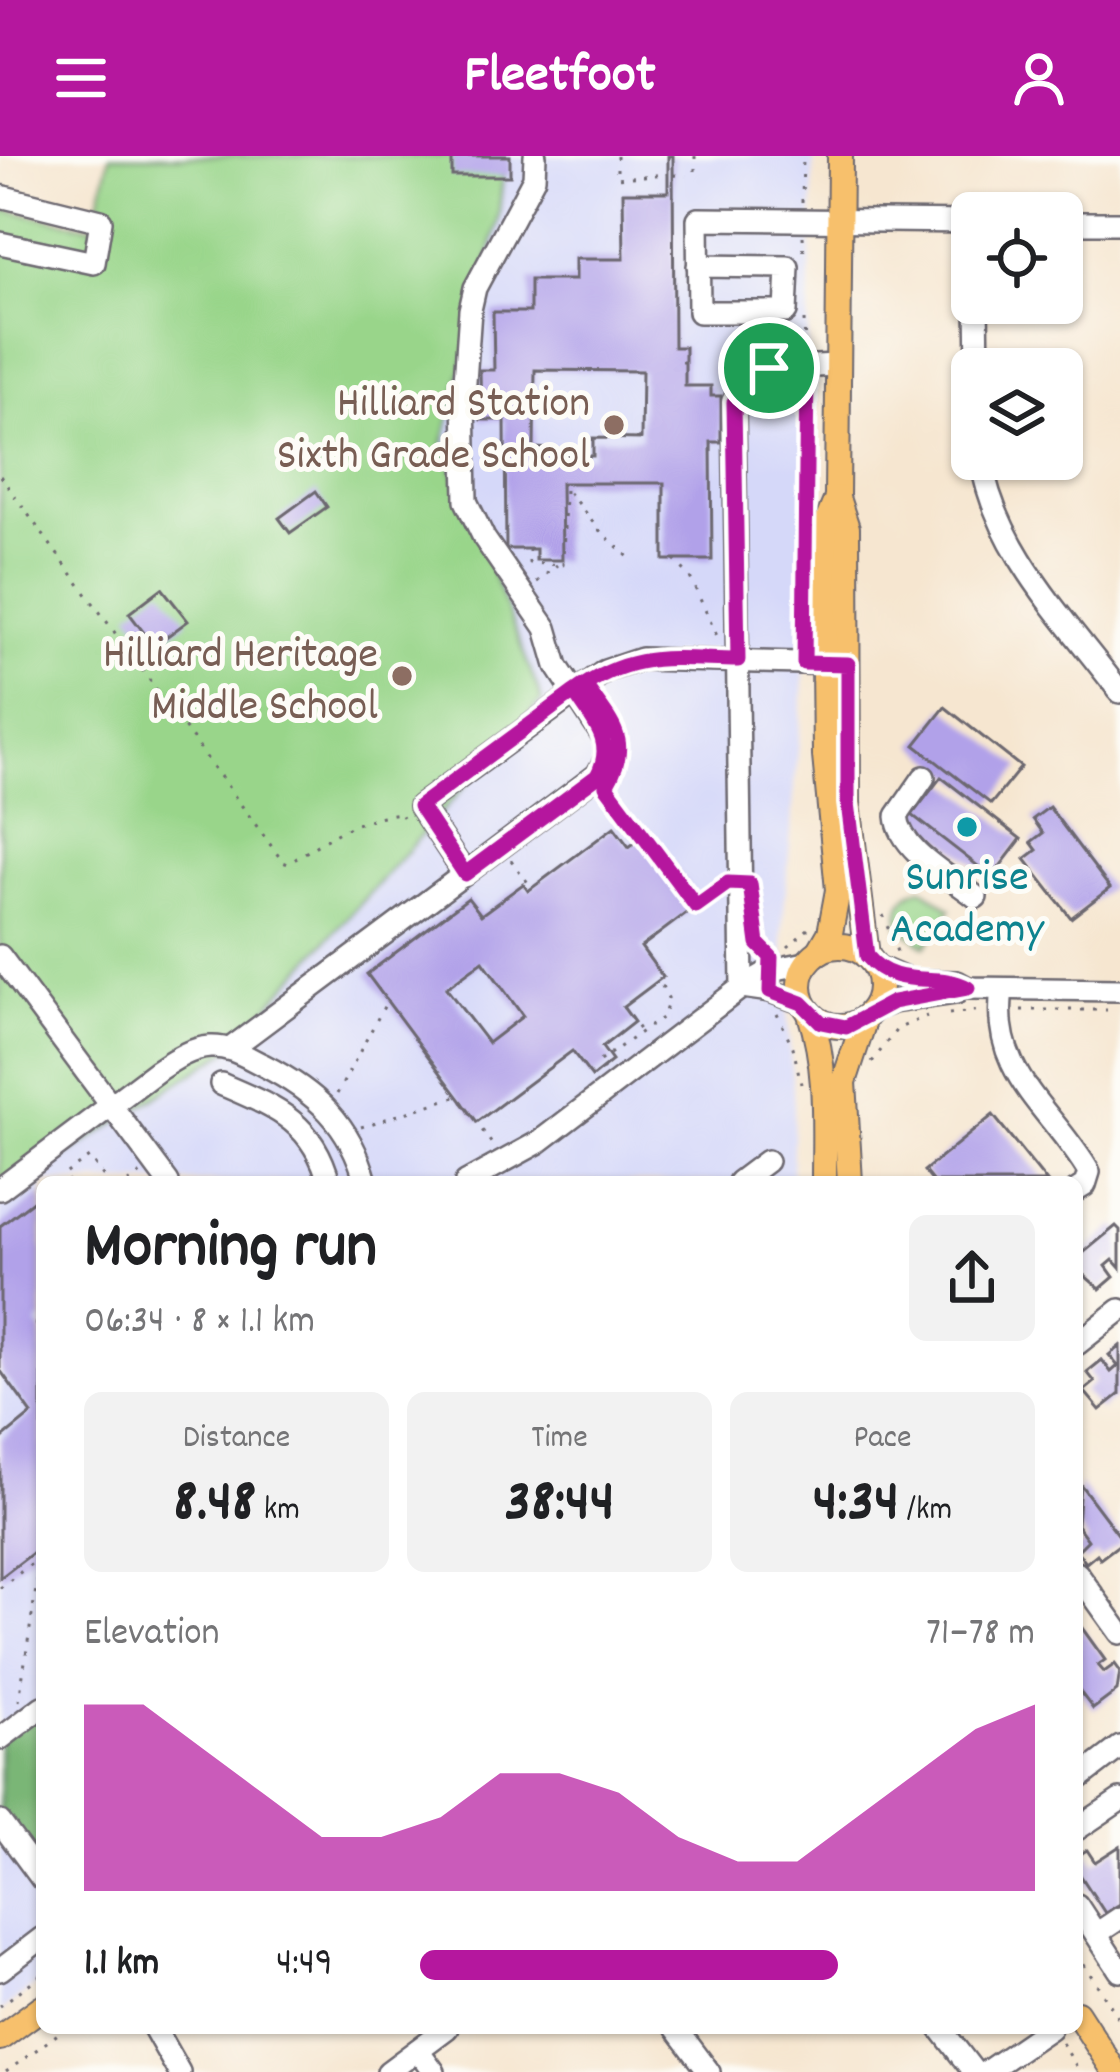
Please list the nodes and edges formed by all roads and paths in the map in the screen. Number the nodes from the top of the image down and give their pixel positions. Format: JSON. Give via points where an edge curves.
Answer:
{"nodes":[{"id":1,"x":535,"y":156,"type":"edge"},
{"id":2,"x":617,"y":156,"type":"edge"},
{"id":3,"x":695,"y":156,"type":"edge"},
{"id":4,"x":802,"y":156,"type":"edge"},
{"id":5,"x":840,"y":156,"type":"edge"},
{"id":6,"x":686,"y":176,"type":"dead end"},
{"id":7,"x":695,"y":177,"type":"dead end"},
{"id":8,"x":0,"y":196,"type":"edge"},
{"id":9,"x":803,"y":222,"type":"junction"},
{"id":10,"x":841,"y":222,"type":"junction"},
{"id":11,"x":951,"y":222,"type":"edge"},
{"id":12,"x":1083,"y":223,"type":"edge"},
{"id":13,"x":1120,"y":223,"type":"edge"},
{"id":14,"x":0,"y":243,"type":"edge"},
{"id":15,"x":698,"y":266,"type":"junction"},
{"id":16,"x":804,"y":272,"type":"dead end"},
{"id":17,"x":804,"y":308,"type":"dead end"},
{"id":18,"x":768,"y":312,"type":"junction"},
{"id":19,"x":682,"y":362,"type":"dead end"},
{"id":20,"x":689,"y":362,"type":"dead end"},
{"id":21,"x":838,"y":365,"type":"junction"},
{"id":22,"x":807,"y":366,"type":"junction"},
{"id":23,"x":769,"y":368,"type":"junction"},
{"id":24,"x":0,"y":476,"type":"edge"},
{"id":25,"x":984,"y":480,"type":"edge"},
{"id":26,"x":805,"y":526,"type":"dead end"},
{"id":27,"x":529,"y":549,"type":"dead end"},
{"id":28,"x":674,"y":560,"type":"dead end"},
{"id":29,"x":634,"y":562,"type":"dead end"},
{"id":30,"x":730,"y":660,"type":"junction"},
{"id":31,"x":836,"y":664,"type":"junction"},
{"id":32,"x":574,"y":692,"type":"junction"},
{"id":33,"x":1120,"y":692,"type":"edge"},
{"id":34,"x":924,"y":777,"type":"dead end"},
{"id":35,"x":606,"y":786,"type":"dead end"},
{"id":36,"x":414,"y":830,"type":"dead end"},
{"id":37,"x":510,"y":858,"type":"dead end"},
{"id":38,"x":465,"y":874,"type":"junction"},
{"id":39,"x":532,"y":888,"type":"dead end"},
{"id":40,"x":976,"y":897,"type":"dead end"},
{"id":41,"x":728,"y":900,"type":"dead end"},
{"id":42,"x":882,"y":911,"type":"dead end"},
{"id":43,"x":813,"y":917,"type":"dead end"},
{"id":44,"x":0,"y":956,"type":"edge"},
{"id":45,"x":813,"y":957,"type":"junction"},
{"id":46,"x":881,"y":960,"type":"junction"},
{"id":47,"x":659,"y":980,"type":"dead end"},
{"id":48,"x":770,"y":981,"type":"junction"},
{"id":49,"x":742,"y":987,"type":"junction"},
{"id":50,"x":968,"y":988,"type":"junction"},
{"id":51,"x":1120,"y":990,"type":"edge"},
{"id":52,"x":1001,"y":1000,"type":"junction"},
{"id":53,"x":387,"y":1001,"type":"dead end"},
{"id":54,"x":622,"y":1007,"type":"dead end"},
{"id":55,"x":807,"y":1009,"type":"junction"},
{"id":56,"x":1120,"y":1010,"type":"edge"},
{"id":57,"x":869,"y":1013,"type":"junction"},
{"id":58,"x":947,"y":1014,"type":"dead end"},
{"id":59,"x":927,"y":1016,"type":"dead end"},
{"id":60,"x":641,"y":1033,"type":"junction"},
{"id":61,"x":230,"y":1048,"type":"junction"},
{"id":62,"x":869,"y":1066,"type":"dead end"},
{"id":63,"x":285,"y":1076,"type":"junction"},
{"id":64,"x":608,"y":1076,"type":"dead end"},
{"id":65,"x":221,"y":1084,"type":"dead end"},
{"id":66,"x":802,"y":1085,"type":"dead end"},
{"id":67,"x":336,"y":1095,"type":"dead end"},
{"id":68,"x":273,"y":1106,"type":"junction"},
{"id":69,"x":112,"y":1107,"type":"junction"},
{"id":70,"x":356,"y":1139,"type":"junction"},
{"id":71,"x":499,"y":1153,"type":"dead end"},
{"id":72,"x":767,"y":1161,"type":"dead end"},
{"id":73,"x":142,"y":1172,"type":"dead end"},
{"id":74,"x":65,"y":1176,"type":"edge"},
{"id":75,"x":103,"y":1176,"type":"edge"},
{"id":76,"x":136,"y":1176,"type":"edge"},
{"id":77,"x":164,"y":1176,"type":"edge"},
{"id":78,"x":327,"y":1176,"type":"edge"},
{"id":79,"x":365,"y":1176,"type":"edge"},
{"id":80,"x":477,"y":1176,"type":"edge"},
{"id":81,"x":747,"y":1176,"type":"edge"},
{"id":82,"x":824,"y":1176,"type":"edge"},
{"id":83,"x":850,"y":1176,"type":"edge"},
{"id":84,"x":1083,"y":1187,"type":"edge"},
{"id":85,"x":0,"y":1189,"type":"edge"},
{"id":86,"x":1120,"y":1310,"type":"edge"},
{"id":87,"x":1083,"y":1339,"type":"edge"},
{"id":88,"x":36,"y":1561,"type":"edge"},
{"id":89,"x":1083,"y":1581,"type":"edge"},
{"id":90,"x":0,"y":1588,"type":"edge"},
{"id":91,"x":36,"y":1594,"type":"edge"},
{"id":92,"x":1120,"y":1633,"type":"edge"},
{"id":93,"x":19,"y":1701,"type":"dead end"},
{"id":94,"x":36,"y":1712,"type":"edge"},
{"id":95,"x":0,"y":1739,"type":"edge"},
{"id":96,"x":1120,"y":1747,"type":"edge"},
{"id":97,"x":1083,"y":1775,"type":"edge"},
{"id":98,"x":1120,"y":1800,"type":"edge"},
{"id":99,"x":0,"y":1822,"type":"edge"},
{"id":100,"x":1083,"y":1825,"type":"edge"},
{"id":101,"x":36,"y":1871,"type":"edge"},
{"id":102,"x":1083,"y":1914,"type":"edge"},
{"id":103,"x":1120,"y":1918,"type":"edge"},
{"id":104,"x":1096,"y":1934,"type":"junction"},
{"id":105,"x":36,"y":1943,"type":"edge"},
{"id":106,"x":1083,"y":1963,"type":"edge"},
{"id":107,"x":0,"y":1970,"type":"edge"},
{"id":108,"x":1120,"y":1971,"type":"edge"},
{"id":109,"x":36,"y":1979,"type":"edge"},
{"id":110,"x":0,"y":2006,"type":"edge"},
{"id":111,"x":36,"y":2011,"type":"edge"},
{"id":112,"x":1120,"y":2020,"type":"edge"},
{"id":113,"x":1083,"y":2022,"type":"edge"},
{"id":114,"x":58,"y":2034,"type":"edge"},
{"id":115,"x":157,"y":2034,"type":"edge"},
{"id":116,"x":439,"y":2034,"type":"edge"},
{"id":117,"x":680,"y":2034,"type":"edge"},
{"id":118,"x":945,"y":2034,"type":"edge"},
{"id":119,"x":1058,"y":2037,"type":"edge"},
{"id":120,"x":0,"y":2038,"type":"edge"},
{"id":121,"x":418,"y":2050,"type":"junction"},
{"id":122,"x":6,"y":2072,"type":"edge"},
{"id":123,"x":179,"y":2072,"type":"edge"},
{"id":124,"x":388,"y":2072,"type":"edge"},
{"id":125,"x":434,"y":2072,"type":"edge"},
{"id":126,"x":709,"y":2072,"type":"edge"},
{"id":127,"x":974,"y":2072,"type":"edge"},
{"id":128,"x":986,"y":2072,"type":"edge"},
{"id":129,"x":1080,"y":2072,"type":"edge"},
{"id":130,"x":1115,"y":2072,"type":"edge"}],
"edges":[{"from":1,"to":32,"type":"street","via":[[534,178],[470,310],[466,501],[545,628]]},
{"from":2,"to":6,"type":"path","via":[[617,178]]},
{"from":3,"to":7,"type":"path"},
{"from":4,"to":9,"type":"path"},
{"from":5,"to":10,"type":"main road"},
{"from":8,"to":14,"type":"street","via":[[101,220],[94,263]]},
{"from":9,"to":10,"type":"street"},
{"from":9,"to":15,"type":"street","via":[[698,219]]},
{"from":9,"to":16,"type":"path"},
{"from":10,"to":11,"type":"street"},
{"from":10,"to":21,"type":"main road"},
{"from":12,"to":13,"type":"street"},
{"from":15,"to":18,"type":"street","via":[[699,312]]},
{"from":15,"to":18,"type":"street","via":[[788,267],[786,312]]},
{"from":17,"to":22,"type":"path"},
{"from":18,"to":23,"type":"street"},
{"from":19,"to":20,"type":"path"},
{"from":21,"to":22,"type":"street"},
{"from":21,"to":31,"type":"main road","via":[[837,498],[825,527]]},
{"from":22,"to":23,"type":"street"},
{"from":22,"to":26,"type":"path"},
{"from":23,"to":30,"type":"street","via":[[745,378],[734,402]]},
{"from":24,"to":36,"type":"path","via":[[283,862],[375,816],[400,813]]},
{"from":25,"to":33,"type":"street","via":[[1006,537]]},
{"from":27,"to":29,"type":"path","via":[[529,563],[563,566],[563,486]]},
{"from":28,"to":30,"type":"path"},
{"from":30,"to":31,"type":"street"},
{"from":30,"to":32,"type":"street","via":[[641,659]]},
{"from":30,"to":49,"type":"street"},
{"from":31,"to":45,"type":"main road","via":[[825,755],[838,890],[830,933]]},
{"from":31,"to":46,"type":"main road","via":[[848,803]]},
{"from":32,"to":38,"type":"street","via":[[606,741],[597,776]]},
{"from":32,"to":38,"type":"street","via":[[420,806]]},
{"from":34,"to":40,"type":"street","via":[[897,816],[898,828]]},
{"from":35,"to":41,"type":"path","via":[[696,906],[728,883]]},
{"from":37,"to":39,"type":"path"},
{"from":38,"to":61,"type":"street"},
{"from":42,"to":46,"type":"path"},
{"from":43,"to":48,"type":"path","via":[[771,957]]},
{"from":44,"to":69,"type":"street"},
{"from":45,"to":46,"type":"main road","via":[[842,946]]},
{"from":45,"to":48,"type":"street"},
{"from":45,"to":55,"type":"main road","via":[[799,989]]},
{"from":46,"to":50,"type":"street","via":[[910,980]]},
{"from":46,"to":57,"type":"main road","via":[[880,992]]},
{"from":47,"to":60,"type":"path","via":[[669,1000],[663,1017]]},
{"from":48,"to":49,"type":"street"},
{"from":48,"to":55,"type":"street"},
{"from":48,"to":66,"type":"path","via":[[768,1006],[793,1047]]},
{"from":49,"to":80,"type":"street","via":[[539,1142]]},
{"from":50,"to":52,"type":"street"},
{"from":50,"to":57,"type":"street"},
{"from":51,"to":52,"type":"street"},
{"from":52,"to":56,"type":"path"},
{"from":52,"to":58,"type":"path"},
{"from":52,"to":84,"type":"street","via":[[1013,1071],[1089,1172]]},
{"from":53,"to":67,"type":"path"},
{"from":54,"to":60,"type":"path"},
{"from":55,"to":57,"type":"main road","via":[[833,1027]]},
{"from":55,"to":82,"type":"main road","via":[[821,1062]]},
{"from":57,"to":83,"type":"main road","via":[[844,1082]]},
{"from":59,"to":62,"type":"path","via":[[897,1029]]},
{"from":60,"to":64,"type":"path","via":[[598,1062]]},
{"from":61,"to":63,"type":"street"},
{"from":61,"to":69,"type":"street","via":[[178,1057]]},
{"from":63,"to":68,"type":"street"},
{"from":63,"to":70,"type":"street","via":[[318,1096]]},
{"from":65,"to":68,"type":"street"},
{"from":68,"to":78,"type":"street","via":[[303,1128]]},
{"from":69,"to":77,"type":"street"},
{"from":69,"to":85,"type":"street"},
{"from":70,"to":71,"type":"path","via":[[458,1096]]},
{"from":70,"to":78,"type":"street"},
{"from":70,"to":79,"type":"street"},
{"from":72,"to":81,"type":"street"},
{"from":73,"to":76,"type":"path"},
{"from":74,"to":75,"type":"path","via":[[89,1157]]},
{"from":86,"to":87,"type":"street"},
{"from":88,"to":90,"type":"path"},
{"from":89,"to":92,"type":"street"},
{"from":91,"to":93,"type":"path"},
{"from":94,"to":95,"type":"street"},
{"from":96,"to":97,"type":"street"},
{"from":98,"to":100,"type":"street"},
{"from":99,"to":101,"type":"street"},
{"from":102,"to":104,"type":"street"},
{"from":103,"to":104,"type":"street"},
{"from":104,"to":108,"type":"street"},
{"from":105,"to":107,"type":"street"},
{"from":106,"to":112,"type":"path"},
{"from":109,"to":110,"type":"path"},
{"from":111,"to":120,"type":"main road"},
{"from":113,"to":130,"type":"main road"},
{"from":114,"to":122,"type":"path"},
{"from":115,"to":123,"type":"street"},
{"from":116,"to":121,"type":"street"},
{"from":117,"to":126,"type":"street"},
{"from":118,"to":127,"type":"street"},
{"from":119,"to":128,"type":"street"},
{"from":119,"to":129,"type":"path"},
{"from":121,"to":124,"type":"street"},
{"from":121,"to":125,"type":"street"}]}
